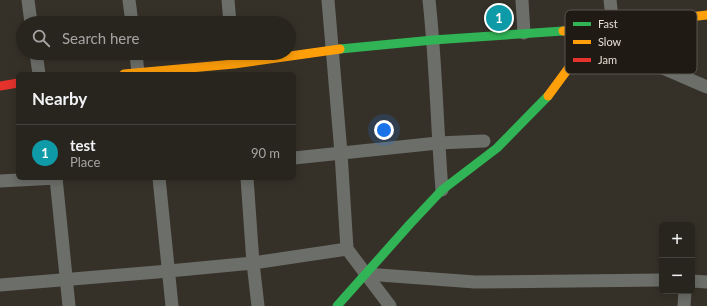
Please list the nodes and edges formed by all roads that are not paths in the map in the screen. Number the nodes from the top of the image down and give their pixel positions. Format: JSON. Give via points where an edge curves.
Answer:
{"nodes":[{"id":1,"x":28,"y":0,"type":"edge"},
{"id":2,"x":130,"y":0,"type":"edge"},
{"id":3,"x":228,"y":0,"type":"edge"},
{"id":4,"x":328,"y":0,"type":"edge"},
{"id":5,"x":429,"y":0,"type":"edge"},
{"id":6,"x":522,"y":0,"type":"edge"},
{"id":7,"x":610,"y":0,"type":"edge"},
{"id":8,"x":611,"y":10,"type":"edge"},
{"id":9,"x":707,"y":15,"type":"edge"},
{"id":10,"x":30,"y":16,"type":"edge"},
{"id":11,"x":131,"y":16,"type":"edge"},
{"id":12,"x":229,"y":16,"type":"edge"},
{"id":13,"x":697,"y":16,"type":"edge"},
{"id":14,"x":565,"y":31,"type":"edge"},
{"id":15,"x":524,"y":33,"type":"junction"},
{"id":16,"x":433,"y":40,"type":"junction"},
{"id":17,"x":331,"y":50,"type":"junction"},
{"id":18,"x":296,"y":55,"type":"edge"},
{"id":19,"x":37,"y":60,"type":"edge"},
{"id":20,"x":139,"y":60,"type":"edge"},
{"id":21,"x":262,"y":60,"type":"edge"},
{"id":22,"x":234,"y":64,"type":"edge"},
{"id":23,"x":39,"y":72,"type":"edge"},
{"id":24,"x":145,"y":72,"type":"edge"},
{"id":25,"x":155,"y":72,"type":"edge"},
{"id":26,"x":565,"y":73,"type":"edge"},
{"id":27,"x":677,"y":74,"type":"edge"},
{"id":28,"x":16,"y":83,"type":"edge"},
{"id":29,"x":0,"y":86,"type":"edge"},
{"id":30,"x":707,"y":87,"type":"edge"},
{"id":31,"x":484,"y":141,"type":"dead end"},
{"id":32,"x":438,"y":142,"type":"junction"},
{"id":33,"x":341,"y":154,"type":"junction"},
{"id":34,"x":296,"y":158,"type":"edge"},
{"id":35,"x":19,"y":180,"type":"edge"},
{"id":36,"x":56,"y":180,"type":"edge"},
{"id":37,"x":159,"y":180,"type":"edge"},
{"id":38,"x":247,"y":180,"type":"edge"},
{"id":39,"x":0,"y":181,"type":"edge"},
{"id":40,"x":442,"y":190,"type":"junction"},
{"id":41,"x":347,"y":249,"type":"junction"},
{"id":42,"x":253,"y":263,"type":"junction"},
{"id":43,"x":170,"y":271,"type":"junction"},
{"id":44,"x":366,"y":274,"type":"junction"},
{"id":45,"x":67,"y":280,"type":"junction"},
{"id":46,"x":659,"y":280,"type":"edge"},
{"id":47,"x":695,"y":281,"type":"edge"},
{"id":48,"x":707,"y":282,"type":"edge"},
{"id":49,"x":0,"y":285,"type":"edge"},
{"id":50,"x":685,"y":294,"type":"edge"},
{"id":51,"x":69,"y":306,"type":"edge"},
{"id":52,"x":172,"y":306,"type":"edge"},
{"id":53,"x":258,"y":306,"type":"edge"},
{"id":54,"x":337,"y":306,"type":"edge"},
{"id":55,"x":390,"y":306,"type":"edge"},
{"id":56,"x":684,"y":306,"type":"edge"}],
"edges":[{"from":1,"to":10,"type":"street"},
{"from":2,"to":11,"type":"street"},
{"from":3,"to":12,"type":"street"},
{"from":4,"to":17,"type":"street"},
{"from":5,"to":16,"type":"street"},
{"from":6,"to":15,"type":"street"},
{"from":7,"to":8,"type":"street"},
{"from":9,"to":13,"type":"street"},
{"from":14,"to":15,"type":"street"},
{"from":15,"to":16,"type":"street"},
{"from":16,"to":17,"type":"street"},
{"from":16,"to":32,"type":"street"},
{"from":17,"to":18,"type":"street"},
{"from":17,"to":33,"type":"street"},
{"from":19,"to":23,"type":"street"},
{"from":20,"to":24,"type":"street"},
{"from":21,"to":22,"type":"street"},
{"from":22,"to":25,"type":"street"},
{"from":26,"to":40,"type":"street","via":[[549,95],[497,148]]},
{"from":27,"to":30,"type":"street"},
{"from":28,"to":29,"type":"street"},
{"from":31,"to":32,"type":"street"},
{"from":32,"to":33,"type":"street"},
{"from":32,"to":40,"type":"street"},
{"from":33,"to":34,"type":"street"},
{"from":33,"to":41,"type":"street"},
{"from":35,"to":39,"type":"street"},
{"from":36,"to":45,"type":"street"},
{"from":37,"to":43,"type":"street"},
{"from":38,"to":42,"type":"street"},
{"from":40,"to":44,"type":"street"},
{"from":41,"to":42,"type":"street"},
{"from":41,"to":44,"type":"street"},
{"from":42,"to":43,"type":"street"},
{"from":42,"to":53,"type":"street"},
{"from":43,"to":45,"type":"street"},
{"from":43,"to":52,"type":"street"},
{"from":44,"to":46,"type":"street","via":[[476,282]]},
{"from":44,"to":54,"type":"street"},
{"from":44,"to":55,"type":"street"},
{"from":45,"to":49,"type":"street"},
{"from":45,"to":51,"type":"street"},
{"from":47,"to":48,"type":"street"},
{"from":50,"to":56,"type":"street"}]}
